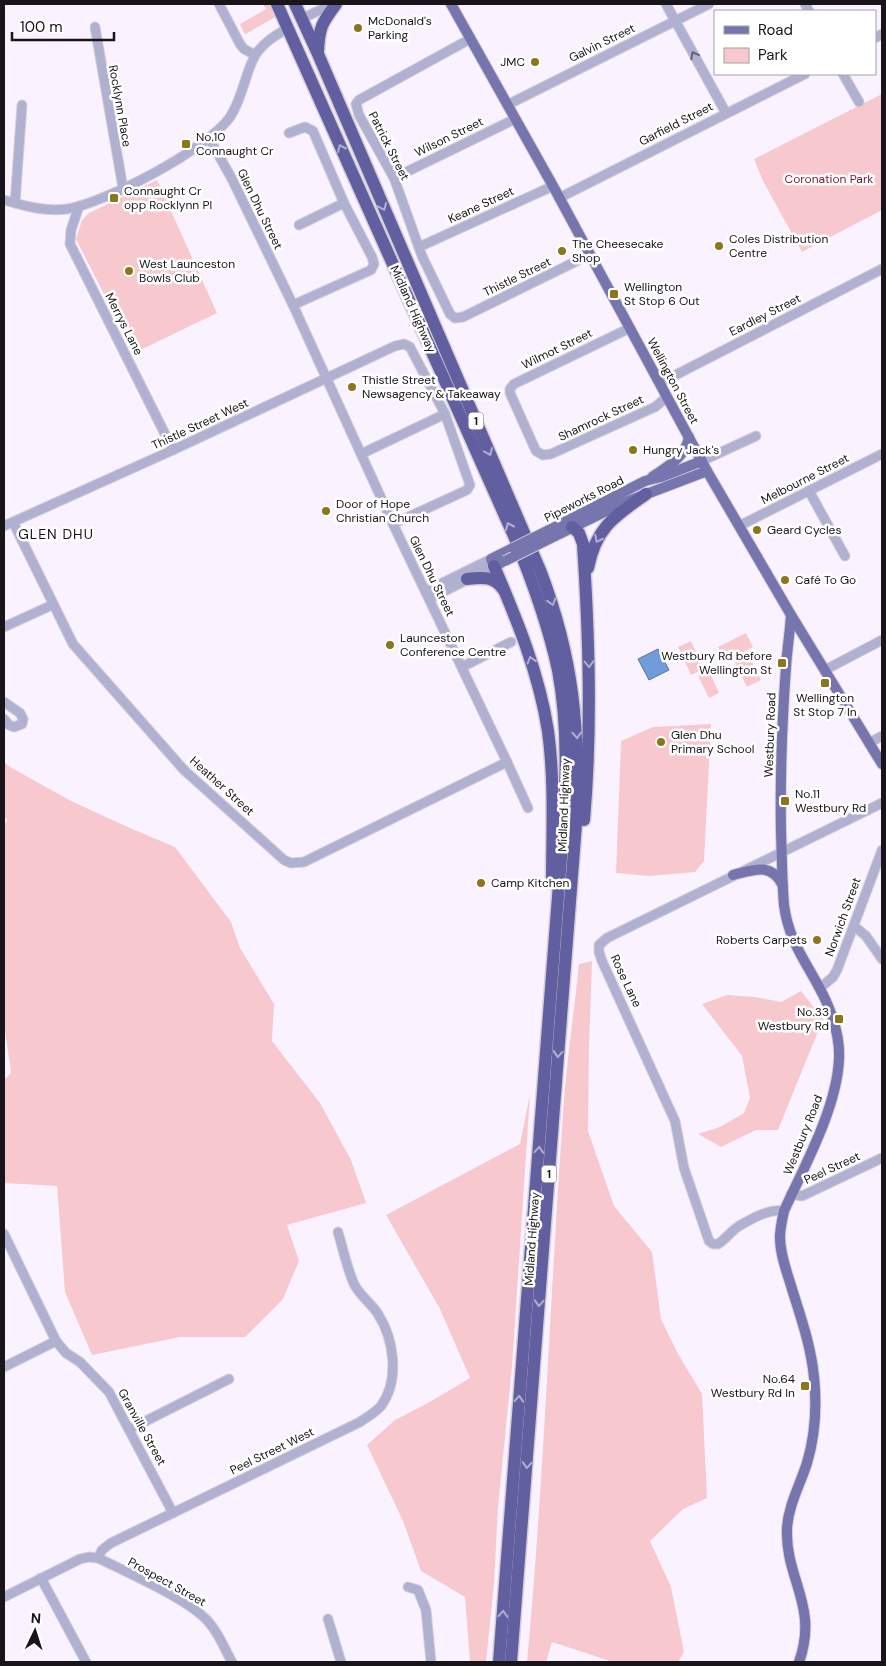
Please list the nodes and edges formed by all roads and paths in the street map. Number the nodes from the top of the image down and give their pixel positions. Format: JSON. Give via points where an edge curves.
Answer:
{"nodes":[{"id":1,"x":219,"y":4,"type":"edge"},
{"id":2,"x":277,"y":4,"type":"edge"},
{"id":3,"x":295,"y":4,"type":"edge"},
{"id":4,"x":335,"y":4,"type":"edge"},
{"id":5,"x":450,"y":4,"type":"edge"},
{"id":6,"x":666,"y":4,"type":"edge"},
{"id":7,"x":709,"y":4,"type":"edge"},
{"id":8,"x":301,"y":20,"type":"junction"},
{"id":9,"x":676,"y":21,"type":"junction"},
{"id":10,"x":94,"y":27,"type":"dead end"},
{"id":11,"x":288,"y":28,"type":"junction"},
{"id":12,"x":470,"y":39,"type":"junction"},
{"id":13,"x":318,"y":54,"type":"junction"},
{"id":14,"x":255,"y":55,"type":"junction"},
{"id":15,"x":803,"y":75,"type":"edge"},
{"id":16,"x":844,"y":75,"type":"edge"},
{"id":17,"x":859,"y":102,"type":"dead end"},
{"id":18,"x":22,"y":105,"type":"dead end"},
{"id":19,"x":507,"y":105,"type":"junction"},
{"id":20,"x":726,"y":114,"type":"junction"},
{"id":21,"x":515,"y":120,"type":"junction"},
{"id":22,"x":289,"y":133,"type":"dead end"},
{"id":23,"x":209,"y":138,"type":"junction"},
{"id":24,"x":394,"y":178,"type":"junction"},
{"id":25,"x":553,"y":186,"type":"junction"},
{"id":26,"x":123,"y":188,"type":"junction"},
{"id":27,"x":559,"y":198,"type":"junction"},
{"id":28,"x":8,"y":203,"type":"edge"},
{"id":29,"x":344,"y":203,"type":"junction"},
{"id":30,"x":79,"y":206,"type":"junction"},
{"id":31,"x":299,"y":225,"type":"dead end"},
{"id":32,"x":420,"y":247,"type":"junction"},
{"id":33,"x":590,"y":255,"type":"junction"},
{"id":34,"x":882,"y":269,"type":"edge"},
{"id":35,"x":293,"y":305,"type":"junction"},
{"id":36,"x":455,"y":318,"type":"joint"},
{"id":37,"x":630,"y":328,"type":"junction"},
{"id":38,"x":326,"y":378,"type":"junction"},
{"id":39,"x":660,"y":383,"type":"junction"},
{"id":40,"x":667,"y":397,"type":"junction"},
{"id":41,"x":445,"y":414,"type":"junction"},
{"id":42,"x":756,"y":436,"type":"dead end"},
{"id":43,"x":689,"y":437,"type":"junction"},
{"id":44,"x":173,"y":450,"type":"junction"},
{"id":45,"x":361,"y":454,"type":"junction"},
{"id":46,"x":882,"y":454,"type":"edge"},
{"id":47,"x":543,"y":455,"type":"joint"},
{"id":48,"x":704,"y":466,"type":"junction"},
{"id":49,"x":644,"y":486,"type":"junction"},
{"id":50,"x":808,"y":491,"type":"junction"},
{"id":51,"x":13,"y":522,"type":"junction"},
{"id":52,"x":393,"y":524,"type":"junction"},
{"id":53,"x":4,"y":526,"type":"edge"},
{"id":54,"x":739,"y":526,"type":"junction"},
{"id":55,"x":572,"y":527,"type":"junction"},
{"id":56,"x":553,"y":533,"type":"junction"},
{"id":57,"x":845,"y":556,"type":"dead end"},
{"id":58,"x":498,"y":560,"type":"junction"},
{"id":59,"x":468,"y":580,"type":"junction"},
{"id":60,"x":586,"y":590,"type":"junction"},
{"id":61,"x":505,"y":591,"type":"junction"},
{"id":62,"x":428,"y":595,"type":"junction"},
{"id":63,"x":52,"y":605,"type":"junction"},
{"id":64,"x":791,"y":615,"type":"junction"},
{"id":65,"x":4,"y":626,"type":"edge"},
{"id":66,"x":882,"y":640,"type":"edge"},
{"id":67,"x":511,"y":642,"type":"dead end"},
{"id":68,"x":462,"y":667,"type":"junction"},
{"id":69,"x":825,"y":670,"type":"junction"},
{"id":70,"x":4,"y":702,"type":"edge"},
{"id":71,"x":4,"y":719,"type":"edge"},
{"id":72,"x":882,"y":736,"type":"edge"},
{"id":73,"x":869,"y":742,"type":"junction"},
{"id":74,"x":508,"y":762,"type":"junction"},
{"id":75,"x":882,"y":764,"type":"edge"},
{"id":76,"x":882,"y":804,"type":"edge"},
{"id":77,"x":528,"y":808,"type":"dead end"},
{"id":78,"x":882,"y":850,"type":"edge"},
{"id":79,"x":782,"y":854,"type":"junction"},
{"id":80,"x":733,"y":875,"type":"junction"},
{"id":81,"x":783,"y":884,"type":"junction"},
{"id":82,"x":854,"y":926,"type":"junction"},
{"id":83,"x":882,"y":959,"type":"edge"},
{"id":84,"x":820,"y":988,"type":"junction"},
{"id":85,"x":550,"y":996,"type":"junction"},
{"id":86,"x":560,"y":1031,"type":"junction"},
{"id":87,"x":882,"y":1158,"type":"edge"},
{"id":88,"x":792,"y":1194,"type":"junction"},
{"id":89,"x":784,"y":1211,"type":"junction"},
{"id":90,"x":338,"y":1232,"type":"dead end"},
{"id":91,"x":4,"y":1234,"type":"edge"},
{"id":92,"x":56,"y":1341,"type":"junction"},
{"id":93,"x":4,"y":1367,"type":"edge"},
{"id":94,"x":229,"y":1379,"type":"dead end"},
{"id":95,"x":130,"y":1429,"type":"junction"},
{"id":96,"x":173,"y":1513,"type":"junction"},
{"id":97,"x":98,"y":1558,"type":"junction"},
{"id":98,"x":41,"y":1578,"type":"junction"},
{"id":99,"x":408,"y":1587,"type":"dead end"},
{"id":100,"x":4,"y":1597,"type":"edge"},
{"id":101,"x":328,"y":1619,"type":"dead end"},
{"id":102,"x":86,"y":1662,"type":"edge"},
{"id":103,"x":232,"y":1662,"type":"edge"},
{"id":104,"x":342,"y":1662,"type":"edge"},
{"id":105,"x":431,"y":1662,"type":"edge"},
{"id":106,"x":499,"y":1662,"type":"edge"},
{"id":107,"x":511,"y":1662,"type":"edge"},
{"id":108,"x":799,"y":1662,"type":"edge"}],
"edges":[{"from":1,"to":14,"type":"street","via":[[240,44]]},
{"from":2,"to":11,"type":"highway","name":"Midland Highway","number":"1"},
{"from":3,"to":8,"type":"highway","name":"Midland Highway","number":"1"},
{"from":4,"to":8,"type":"street"},
{"from":4,"to":13,"type":"highway","via":[[322,24]]},
{"from":5,"to":12,"type":"main road","name":"Wellington Street"},
{"from":6,"to":9,"type":"street"},
{"from":7,"to":9,"type":"street","name":"Galvin Street"},
{"from":8,"to":11,"type":"highway"},
{"from":8,"to":13,"type":"highway","name":"Midland Highway","number":"1"},
{"from":9,"to":19,"type":"street","name":"Galvin Street"},
{"from":20,"to":9,"type":"street","one_way":true},
{"from":10,"to":26,"type":"street","name":"Rocklynn Place"},
{"from":11,"to":14,"type":"street"},
{"from":85,"to":11,"type":"highway","name":"Midland Highway","number":"1","one_way":true,"via":[[566,756],[562,697],[549,634],[514,536]]},
{"from":12,"to":19,"type":"main road","name":"Wellington Street"},
{"from":12,"to":24,"type":"street","name":"Patrick Street","via":[[356,104],[370,137]]},
{"from":13,"to":86,"type":"highway","name":"Midland Highway","number":"1","one_way":true,"via":[[537,562],[562,637],[574,706],[577,772]]},
{"from":14,"to":23,"type":"street","via":[[233,112]]},
{"from":15,"to":20,"type":"street","name":"Garfield Street"},
{"from":16,"to":17,"type":"street"},
{"from":18,"to":28,"type":"street"},
{"from":19,"to":21,"type":"main road","name":"Wellington Street"},
{"from":20,"to":27,"type":"street","name":"Garfield Street"},
{"from":21,"to":24,"type":"street","name":"Wilson Street"},
{"from":21,"to":25,"type":"main road","name":"Wellington Street"},
{"from":22,"to":29,"type":"street","via":[[303,127],[311,128]]},
{"from":23,"to":26,"type":"street"},
{"from":23,"to":35,"type":"street","name":"Glen Dhu Street"},
{"from":24,"to":32,"type":"street","name":"Patrick Street"},
{"from":25,"to":27,"type":"main road","name":"Wellington Street"},
{"from":25,"to":32,"type":"street","name":"Keane Street"},
{"from":26,"to":30,"type":"street"},
{"from":27,"to":33,"type":"main road","name":"Wellington Street"},
{"from":28,"to":30,"type":"street","via":[[53,210]]},
{"from":29,"to":31,"type":"street"},
{"from":29,"to":35,"type":"street","via":[[374,267]]},
{"from":30,"to":44,"type":"street","name":"Merrys Lane","via":[[70,244]]},
{"from":32,"to":36,"type":"street","name":"Patrick Street","via":[[450,314]]},
{"from":33,"to":36,"type":"street","name":"Thistle Street"},
{"from":33,"to":37,"type":"main road","name":"Wellington Street"},
{"from":34,"to":39,"type":"street","name":"Eardley Street"},
{"from":35,"to":38,"type":"street","name":"Glen Dhu Street"},
{"from":37,"to":39,"type":"main road","name":"Wellington Street"},
{"from":37,"to":47,"type":"street","name":"Wilmot Street","via":[[514,384],[510,389],[536,451]]},
{"from":38,"to":41,"type":"street","name":"Thistle Street West","via":[[406,344]]},
{"from":38,"to":44,"type":"street","name":"Thistle Street West"},
{"from":38,"to":45,"type":"street","name":"Glen Dhu Street"},
{"from":39,"to":40,"type":"main road","name":"Wellington Street"},
{"from":40,"to":43,"type":"main road","name":"Wellington Street"},
{"from":40,"to":47,"type":"street","name":"Shamrock Street","via":[[655,407]]},
{"from":41,"to":45,"type":"street"},
{"from":41,"to":52,"type":"street","via":[[470,488]]},
{"from":42,"to":48,"type":"street","name":"Pipeworks Road"},
{"from":43,"to":48,"type":"main road","name":"Wellington Street"},
{"from":43,"to":49,"type":"main road","via":[[682,455]]},
{"from":44,"to":51,"type":"street","name":"Thistle Street West"},
{"from":45,"to":52,"type":"street","name":"Glen Dhu Street"},
{"from":46,"to":50,"type":"street","name":"Melbourne Street"},
{"from":48,"to":49,"type":"main road","name":"Pipeworks Road"},
{"from":48,"to":54,"type":"main road","name":"Wellington Street"},
{"from":49,"to":55,"type":"main road","name":"Pipeworks Road","via":[[623,503]]},
{"from":49,"to":56,"type":"main road","name":"Pipeworks Road"},
{"from":49,"to":60,"type":"highway","one_way":true,"via":[[601,533],[590,557]]},
{"from":50,"to":54,"type":"street","name":"Melbourne Street"},
{"from":50,"to":57,"type":"street"},
{"from":51,"to":53,"type":"street","name":"Thistle Street West"},
{"from":51,"to":63,"type":"street","name":"Heather Street"},
{"from":52,"to":62,"type":"street","name":"Glen Dhu Street"},
{"from":54,"to":64,"type":"main road","name":"Wellington Street"},
{"from":55,"to":56,"type":"main road","name":"Pipeworks Road"},
{"from":55,"to":60,"type":"highway","via":[[582,539]]},
{"from":56,"to":58,"type":"main road","name":"Pipeworks Road","bridge":true},
{"from":56,"to":58,"type":"main road","name":"Pipeworks Road","bridge":true,"via":[[513,548]]},
{"from":58,"to":59,"type":"street","name":"Pipeworks Road"},
{"from":58,"to":61,"type":"highway"},
{"from":58,"to":62,"type":"street","name":"Pipeworks Road"},
{"from":59,"to":61,"type":"highway","via":[[489,578]]},
{"from":59,"to":62,"type":"street","name":"Pipeworks Road"},
{"from":60,"to":86,"type":"highway","one_way":true,"via":[[588,770],[574,933]]},
{"from":85,"to":61,"type":"highway","one_way":true,"via":[[553,813],[550,755],[533,665]]},
{"from":62,"to":68,"type":"street","name":"Glen Dhu Street"},
{"from":63,"to":65,"type":"street"},
{"from":63,"to":74,"type":"street","name":"Heather Street","via":[[73,644],[174,759],[284,860],[292,863],[304,862]]},
{"from":64,"to":69,"type":"main road","name":"Wellington Street"},
{"from":64,"to":79,"type":"main road","name":"Westbury Road","via":[[782,729]]},
{"from":66,"to":69,"type":"street"},
{"from":67,"to":68,"type":"street"},
{"from":68,"to":74,"type":"street","name":"Glen Dhu Street"},
{"from":69,"to":73,"type":"main road","name":"Wellington Street"},
{"from":70,"to":71,"type":"street","via":[[20,713],[23,720],[22,724],[14,727]]},
{"from":72,"to":73,"type":"street"},
{"from":73,"to":75,"type":"main road","name":"Wellington Street"},
{"from":74,"to":77,"type":"street","name":"Glen Dhu Street"},
{"from":76,"to":79,"type":"street","name":"Rose Lane"},
{"from":78,"to":82,"type":"street","name":"Norwich Street"},
{"from":79,"to":80,"type":"street","name":"Rose Lane"},
{"from":79,"to":81,"type":"main road","name":"Westbury Road"},
{"from":80,"to":81,"type":"main road","via":[[765,870],[776,874]]},
{"from":80,"to":89,"type":"street","name":"Rose Lane","via":[[607,938],[598,948],[675,1120],[684,1168],[709,1241],[718,1244],[738,1226],[767,1213]]},
{"from":81,"to":84,"type":"main road","name":"Westbury Road","via":[[787,924],[792,939]]},
{"from":82,"to":83,"type":"street","via":[[866,936]]},
{"from":82,"to":84,"type":"street","name":"Norwich Street","via":[[834,976]]},
{"from":84,"to":88,"type":"main road","name":"Westbury Road","via":[[835,1025],[838,1068],[826,1115]]},
{"from":106,"to":85,"type":"highway","name":"Midland Highway","number":"1","one_way":true},
{"from":86,"to":107,"type":"highway","name":"Midland Highway","number":"1","one_way":true},
{"from":87,"to":88,"type":"street","name":"Peel Street","via":[[802,1196]]},
{"from":88,"to":89,"type":"main road","name":"Westbury Road"},
{"from":89,"to":108,"type":"main road","name":"Westbury Road","via":[[781,1246],[809,1343],[816,1399],[811,1445],[787,1530],[790,1556],[805,1613],[805,1642]]},
{"from":90,"to":96,"type":"street","name":"Peel Street West","via":[[354,1284],[378,1315],[388,1336],[393,1373],[386,1398],[360,1422]]},
{"from":91,"to":92,"type":"street","name":"Granville Street"},
{"from":92,"to":93,"type":"street"},
{"from":92,"to":95,"type":"street","name":"Granville Street","via":[[109,1392]]},
{"from":94,"to":95,"type":"street"},
{"from":95,"to":96,"type":"street","name":"Granville Street"},
{"from":96,"to":97,"type":"street","name":"Peel Street West","via":[[111,1543]]},
{"from":97,"to":98,"type":"street","via":[[80,1558]]},
{"from":97,"to":103,"type":"street","name":"Prospect Street","via":[[202,1615],[211,1624]]},
{"from":98,"to":100,"type":"street"},
{"from":98,"to":102,"type":"street"},
{"from":99,"to":105,"type":"street","via":[[419,1587],[426,1610]]},
{"from":101,"to":104,"type":"street"}]}
